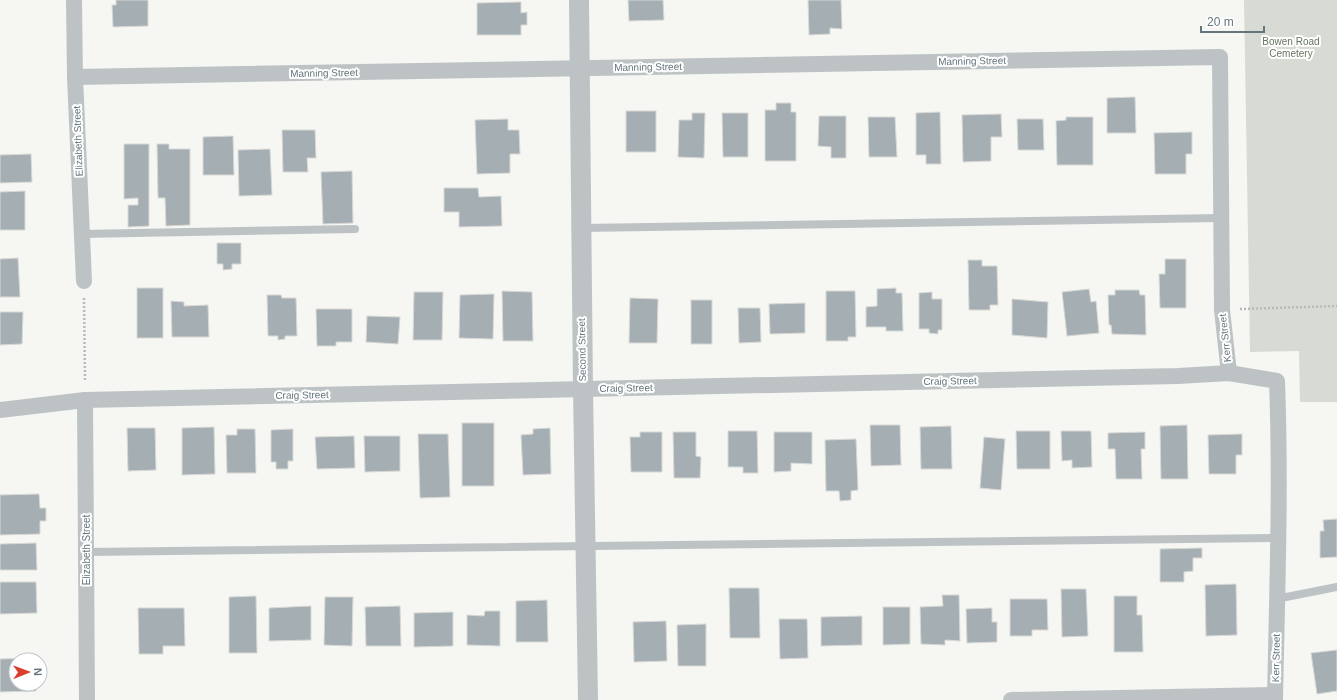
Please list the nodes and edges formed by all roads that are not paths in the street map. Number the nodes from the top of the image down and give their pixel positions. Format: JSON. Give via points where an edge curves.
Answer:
{"nodes":[{"id":1,"x":74,"y":0,"type":"edge"},
{"id":2,"x":579,"y":0,"type":"edge"},
{"id":3,"x":1220,"y":57,"type":"joint"},
{"id":4,"x":579,"y":68,"type":"junction"},
{"id":5,"x":76,"y":77,"type":"junction"},
{"id":6,"x":1221,"y":218,"type":"junction"},
{"id":7,"x":581,"y":228,"type":"junction"},
{"id":8,"x":355,"y":229,"type":"dead end"},
{"id":9,"x":81,"y":234,"type":"junction"},
{"id":10,"x":84,"y":281,"type":"road end"},
{"id":11,"x":1229,"y":373,"type":"junction"},
{"id":12,"x":583,"y":389,"type":"junction"},
{"id":13,"x":85,"y":400,"type":"junction"},
{"id":14,"x":0,"y":410,"type":"edge"},
{"id":15,"x":1278,"y":538,"type":"junction"},
{"id":16,"x":585,"y":546,"type":"junction"},
{"id":17,"x":86,"y":552,"type":"junction"},
{"id":18,"x":1337,"y":587,"type":"edge"},
{"id":19,"x":1276,"y":599,"type":"junction"},
{"id":20,"x":1275,"y":698,"type":"edge"},
{"id":21,"x":87,"y":700,"type":"edge"},
{"id":22,"x":588,"y":700,"type":"edge"},
{"id":23,"x":1011,"y":700,"type":"edge"}],
"edges":[{"from":1,"to":5,"type":"street","name":"Elizabeth Street"},
{"from":2,"to":4,"type":"street","name":"Second Street"},
{"from":3,"to":4,"type":"street","name":"Manning Street"},
{"from":3,"to":6,"type":"street","name":"Kerr Street"},
{"from":4,"to":5,"type":"street","name":"Manning Street"},
{"from":4,"to":7,"type":"street","name":"Second Street"},
{"from":5,"to":9,"type":"street","name":"Elizabeth Street"},
{"from":6,"to":7,"type":"lane"},
{"from":6,"to":11,"type":"street","name":"Kerr Street","via":[[1222,310]]},
{"from":7,"to":12,"type":"street","name":"Second Street"},
{"from":8,"to":9,"type":"lane"},
{"from":9,"to":10,"type":"street","name":"Elizabeth Street"},
{"from":11,"to":12,"type":"street","name":"Craig Street"},
{"from":11,"to":15,"type":"street","name":"Kerr Street","via":[[1276,381]]},
{"from":12,"to":13,"type":"street","name":"Craig Street"},
{"from":12,"to":16,"type":"street","name":"Second Street"},
{"from":13,"to":14,"type":"street","name":"Craig Street"},
{"from":13,"to":17,"type":"street","name":"Elizabeth Street"},
{"from":15,"to":16,"type":"lane"},
{"from":15,"to":19,"type":"street","name":"Kerr Street"},
{"from":16,"to":17,"type":"lane"},
{"from":16,"to":22,"type":"street","name":"Second Street"},
{"from":17,"to":21,"type":"street","name":"Elizabeth Street"},
{"from":18,"to":19,"type":"lane"},
{"from":19,"to":20,"type":"street","name":"Kerr Street"},
{"from":20,"to":23,"type":"street"}]}
